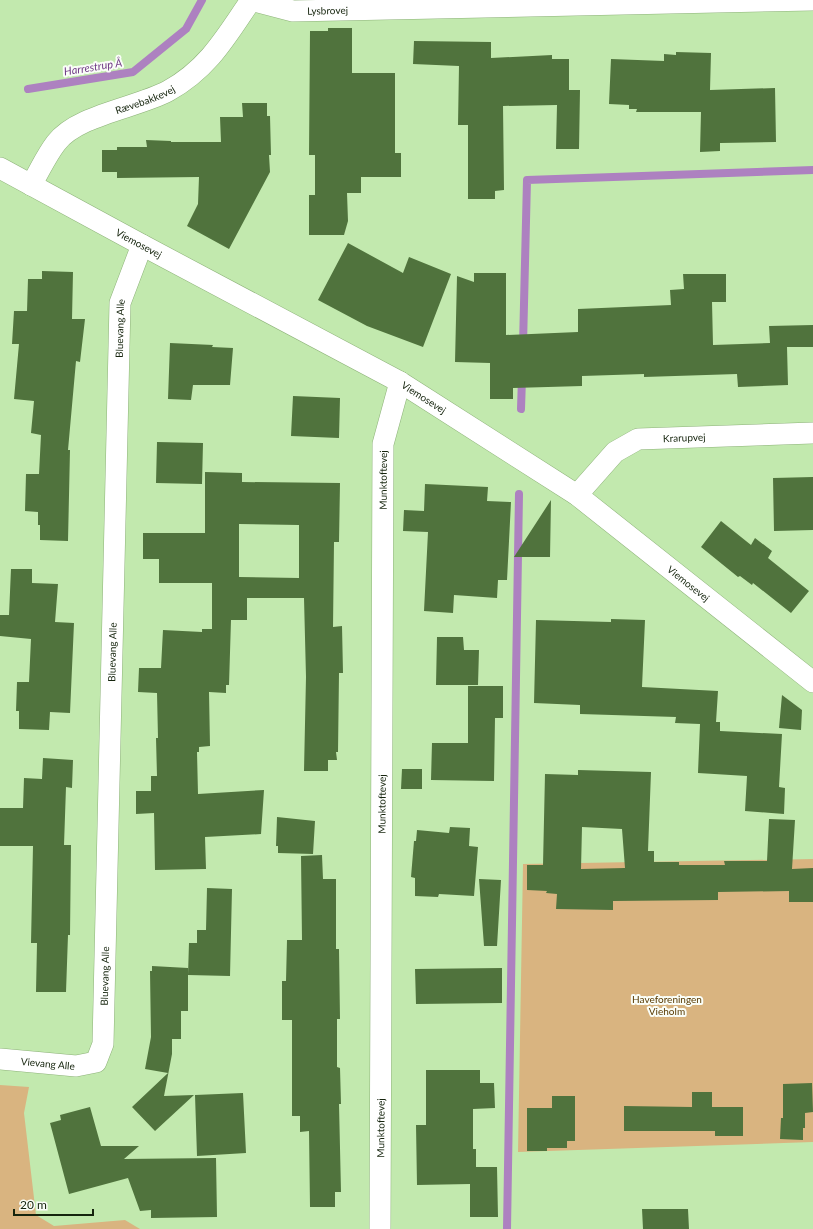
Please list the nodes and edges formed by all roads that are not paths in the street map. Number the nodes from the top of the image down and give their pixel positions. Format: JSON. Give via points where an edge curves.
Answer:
{"nodes":[{"id":1,"x":251,"y":0,"type":"edge"},
{"id":2,"x":813,"y":0,"type":"edge"},
{"id":3,"x":0,"y":168,"type":"edge"},
{"id":4,"x":31,"y":185,"type":"junction"},
{"id":5,"x":142,"y":245,"type":"junction"},
{"id":6,"x":400,"y":382,"type":"junction"},
{"id":7,"x":813,"y":433,"type":"edge"},
{"id":8,"x":577,"y":495,"type":"junction"},
{"id":9,"x":813,"y":682,"type":"edge"},
{"id":10,"x":0,"y":1059,"type":"edge"},
{"id":11,"x":96,"y":1062,"type":"joint"},
{"id":12,"x":380,"y":1229,"type":"edge"}],
"edges":[{"from":1,"to":2,"type":"street","name":"Lysbrovej","via":[[293,10]]},
{"from":1,"to":4,"type":"street","name":"Rævebakkevej","via":[[214,54],[195,73],[167,92],[73,127],[56,143]]},
{"from":3,"to":4,"type":"street","name":"Viemosevej"},
{"from":4,"to":5,"type":"street","name":"Viemosevej"},
{"from":5,"to":6,"type":"street","name":"Viemosevej"},
{"from":5,"to":11,"type":"street","name":"Bluevang Alle","via":[[120,303],[103,1044]]},
{"from":6,"to":8,"type":"street","name":"Viemosevej"},
{"from":6,"to":12,"type":"street","name":"Munktoftevej","via":[[383,444]]},
{"from":7,"to":8,"type":"street","name":"Krarupvej","via":[[638,439],[615,452]]},
{"from":8,"to":9,"type":"street","name":"Viemosevej"},
{"from":10,"to":11,"type":"street","name":"Vievang Alle","via":[[76,1066]]}]}
